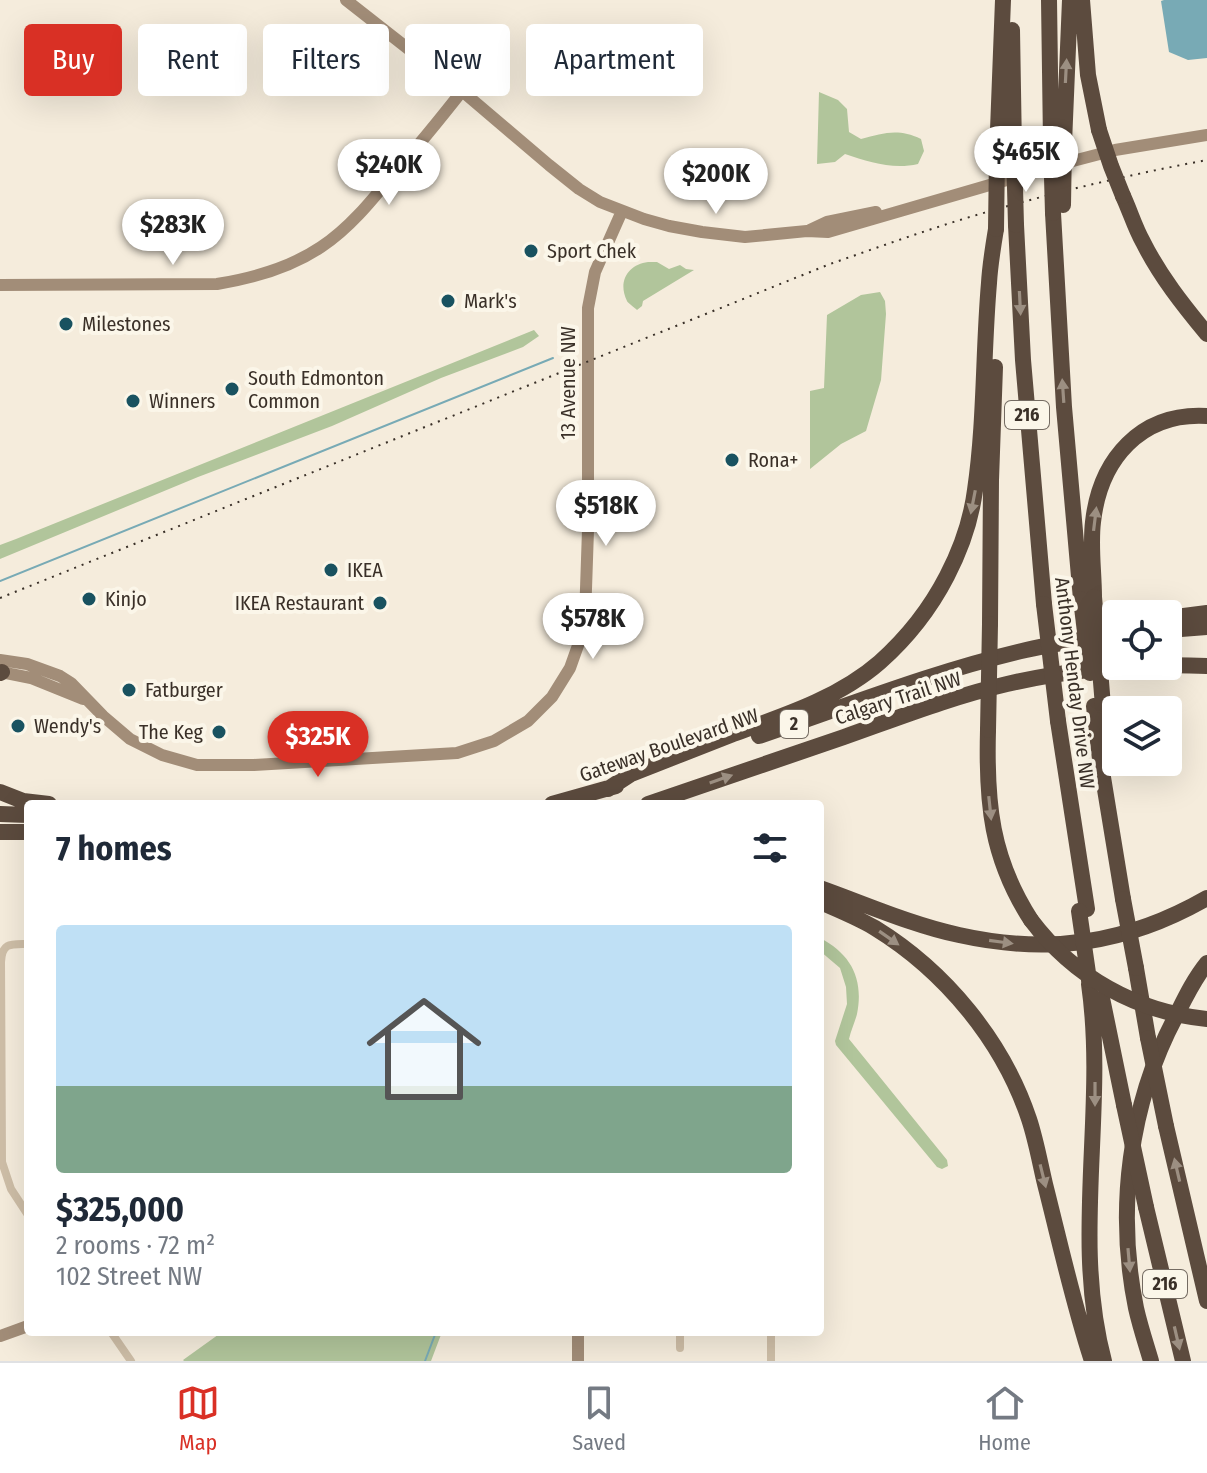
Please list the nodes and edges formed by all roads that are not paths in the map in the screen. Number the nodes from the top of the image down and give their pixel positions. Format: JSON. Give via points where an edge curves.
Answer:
{"nodes":[{"id":1,"x":346,"y":0,"type":"edge"},
{"id":2,"x":1003,"y":0,"type":"edge"},
{"id":3,"x":1012,"y":0,"type":"edge"},
{"id":4,"x":1049,"y":0,"type":"edge"},
{"id":5,"x":1070,"y":0,"type":"edge"},
{"id":6,"x":1082,"y":0,"type":"edge"},
{"id":7,"x":405,"y":46,"type":"edge"},
{"id":8,"x":458,"y":96,"type":"edge"},
{"id":9,"x":468,"y":96,"type":"edge"},
{"id":10,"x":1207,"y":135,"type":"edge"},
{"id":11,"x":1057,"y":142,"type":"junction"},
{"id":12,"x":622,"y":211,"type":"junction"},
{"id":13,"x":1133,"y":217,"type":"junction"},
{"id":14,"x":996,"y":229,"type":"junction"},
{"id":15,"x":0,"y":285,"type":"edge"},
{"id":16,"x":1207,"y":323,"type":"edge"},
{"id":17,"x":1207,"y":334,"type":"edge"},
{"id":18,"x":1207,"y":416,"type":"edge"},
{"id":19,"x":1088,"y":598,"type":"junction"},
{"id":20,"x":1207,"y":613,"type":"edge"},
{"id":21,"x":1182,"y":616,"type":"edge"},
{"id":22,"x":1102,"y":627,"type":"edge"},
{"id":23,"x":1207,"y":627,"type":"edge"},
{"id":24,"x":1182,"y":629,"type":"edge"},
{"id":25,"x":1102,"y":637,"type":"edge"},
{"id":26,"x":1207,"y":666,"type":"edge"},
{"id":27,"x":1,"y":669,"type":"edge"},
{"id":28,"x":908,"y":685,"type":"junction"},
{"id":29,"x":608,"y":789,"type":"junction"},
{"id":30,"x":0,"y":792,"type":"edge"},
{"id":31,"x":567,"y":800,"type":"edge"},
{"id":32,"x":660,"y":800,"type":"edge"},
{"id":33,"x":24,"y":801,"type":"edge"},
{"id":34,"x":0,"y":814,"type":"edge"},
{"id":35,"x":24,"y":815,"type":"edge"},
{"id":36,"x":0,"y":832,"type":"edge"},
{"id":37,"x":24,"y":832,"type":"edge"},
{"id":38,"x":824,"y":889,"type":"edge"},
{"id":39,"x":1207,"y":898,"type":"edge"},
{"id":40,"x":824,"y":904,"type":"edge"},
{"id":41,"x":24,"y":944,"type":"edge"},
{"id":42,"x":1207,"y":963,"type":"edge"},
{"id":43,"x":1094,"y":982,"type":"junction"},
{"id":44,"x":1207,"y":1019,"type":"edge"},
{"id":45,"x":24,"y":1209,"type":"edge"},
{"id":46,"x":1207,"y":1301,"type":"edge"},
{"id":47,"x":24,"y":1327,"type":"edge"},
{"id":48,"x":0,"y":1336,"type":"edge"},
{"id":49,"x":114,"y":1336,"type":"edge"},
{"id":50,"x":578,"y":1336,"type":"edge"},
{"id":51,"x":680,"y":1336,"type":"edge"},
{"id":52,"x":771,"y":1336,"type":"edge"},
{"id":53,"x":680,"y":1348,"type":"dead end"},
{"id":54,"x":131,"y":1361,"type":"edge"},
{"id":55,"x":578,"y":1361,"type":"edge"},
{"id":56,"x":771,"y":1361,"type":"edge"},
{"id":57,"x":1092,"y":1361,"type":"edge"},
{"id":58,"x":1104,"y":1361,"type":"edge"},
{"id":59,"x":1151,"y":1361,"type":"edge"},
{"id":60,"x":1183,"y":1361,"type":"edge"}],
"edges":[{"from":1,"to":7,"type":"street"},
{"from":2,"to":14,"type":"highway","bridge":true},
{"from":3,"to":43,"type":"highway","name":"Anthony Henday Drive NW","number":"216","one_way":true,"bridge":true,"via":[[1024,375],[1044,604]]},
{"from":4,"to":11,"type":"highway","name":"Anthony Henday Drive NW","number":"216"},
{"from":11,"to":5,"type":"highway","one_way":true},
{"from":6,"to":13,"type":"highway","bridge":true,"via":[[1099,130]]},
{"from":8,"to":15,"type":"street","via":[[345,228],[322,247],[278,269],[217,284]]},
{"from":9,"to":12,"type":"street","via":[[579,189]]},
{"from":10,"to":12,"type":"street","via":[[1115,150],[927,204],[771,236],[669,226]]},
{"from":19,"to":11,"type":"highway","name":"Anthony Henday Drive NW","number":"216","one_way":true,"bridge":true,"via":[[1069,477],[1060,356]]},
{"from":12,"to":27,"type":"street","name":"13 Avenue NW","via":[[595,272],[588,308],[585,618],[570,668],[535,715],[494,741],[457,753],[216,766],[179,761],[145,747],[86,700]]},
{"from":13,"to":16,"type":"highway"},
{"from":13,"to":17,"type":"highway","via":[[1164,278]]},
{"from":14,"to":29,"type":"highway","one_way":true,"via":[[975,492],[959,554],[934,601],[879,663],[823,699],[631,774]]},
{"from":14,"to":44,"type":"highway","one_way":true,"bridge":true,"via":[[988,730],[993,830],[1019,901],[1060,954],[1133,1001]]},
{"from":19,"to":18,"type":"highway","one_way":true,"via":[[1093,523],[1107,472],[1131,439],[1146,430],[1185,415]]},
{"from":46,"to":19,"type":"highway","number":"216","one_way":true,"bridge":true,"via":[[1166,1126],[1115,858]]},
{"from":20,"to":21,"type":"highway"},
{"from":22,"to":28,"type":"highway","via":[[994,650]]},
{"from":23,"to":24,"type":"highway"},
{"from":25,"to":28,"type":"highway","name":"Gateway Boulevard NW","number":"2","via":[[1040,647]]},
{"from":32,"to":26,"type":"highway","name":"Calgary Trail NW","number":"2","one_way":true,"via":[[1022,681],[1082,671]]},
{"from":28,"to":29,"type":"highway","name":"Gateway Boulevard NW","number":"2"},
{"from":29,"to":31,"type":"highway","name":"Gateway Boulevard NW","number":"2"},
{"from":30,"to":33,"type":"highway"},
{"from":34,"to":35,"type":"highway"},
{"from":36,"to":37,"type":"highway"},
{"from":38,"to":39,"type":"highway","one_way":true,"via":[[958,935],[1033,944],[1120,935],[1164,921]]},
{"from":40,"to":57,"type":"highway","one_way":true,"via":[[872,927],[939,977],[998,1051],[1029,1119]]},
{"from":41,"to":45,"type":"street","via":[[4,947],[1,962],[1,1150],[7,1180]]},
{"from":42,"to":59,"type":"highway","one_way":true,"via":[[1164,1038],[1138,1114],[1128,1183],[1130,1270]]},
{"from":43,"to":58,"type":"highway","one_way":true,"via":[[1090,1275]]},
{"from":43,"to":60,"type":"highway","name":"Anthony Henday Drive NW","number":"216","one_way":true,"bridge":true},
{"from":47,"to":48,"type":"street"},
{"from":49,"to":54,"type":"street"},
{"from":50,"to":55,"type":"street"},
{"from":51,"to":53,"type":"street"},
{"from":52,"to":56,"type":"street"}]}
